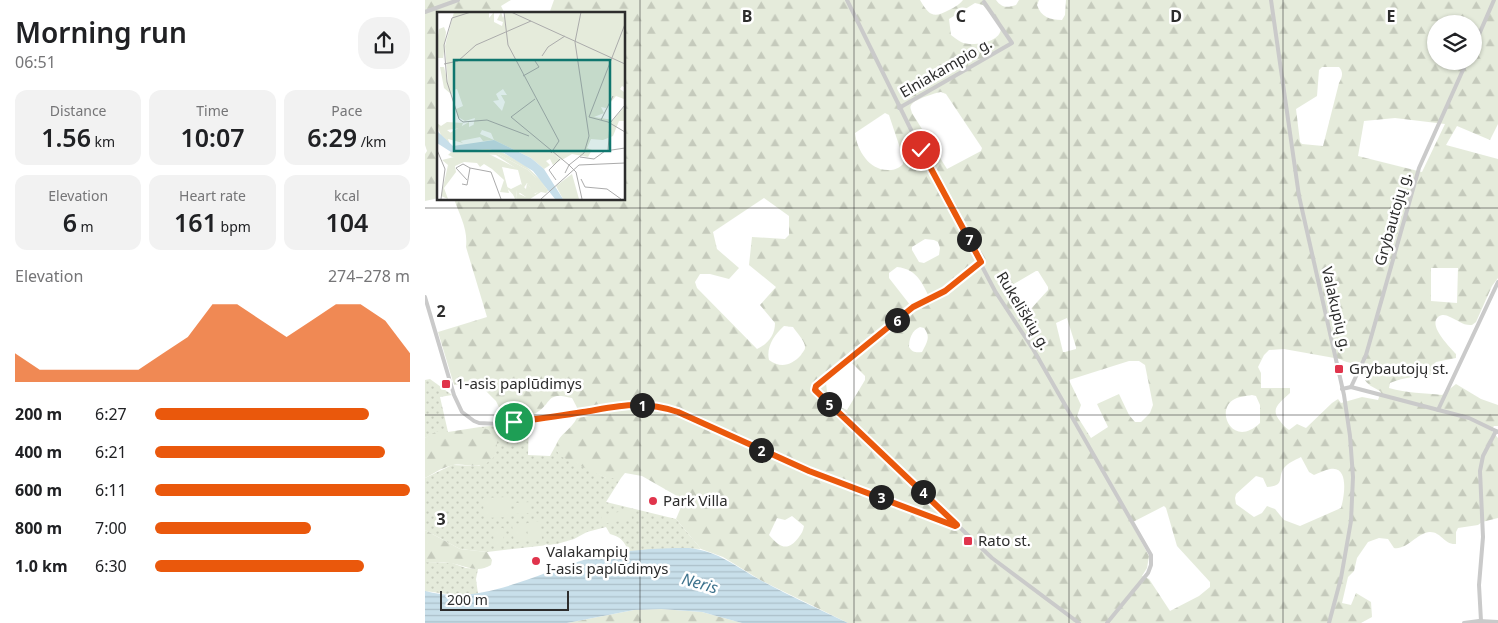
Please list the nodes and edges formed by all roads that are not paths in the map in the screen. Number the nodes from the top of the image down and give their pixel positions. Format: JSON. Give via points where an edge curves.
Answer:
{"nodes":[{"id":1,"x":458,"y":0,"type":"edge"},
{"id":2,"x":847,"y":0,"type":"edge"},
{"id":3,"x":1271,"y":0,"type":"edge"},
{"id":4,"x":1494,"y":0,"type":"edge"},
{"id":5,"x":984,"y":2,"type":"dead end"},
{"id":6,"x":425,"y":12,"type":"edge"},
{"id":7,"x":1482,"y":28,"type":"edge"},
{"id":8,"x":1463,"y":70,"type":"edge"},
{"id":9,"x":899,"y":108,"type":"junction"},
{"id":10,"x":981,"y":262,"type":"junction"},
{"id":11,"x":1498,"y":282,"type":"edge"},
{"id":12,"x":425,"y":297,"type":"edge"},
{"id":13,"x":1351,"y":388,"type":"junction"},
{"id":14,"x":1342,"y":389,"type":"junction"},
{"id":15,"x":1438,"y":410,"type":"junction"},
{"id":16,"x":1497,"y":432,"type":"edge"},
{"id":17,"x":957,"y":525,"type":"junction"},
{"id":18,"x":1481,"y":621,"type":"junction"},
{"id":19,"x":1498,"y":622,"type":"edge"},
{"id":20,"x":1079,"y":623,"type":"edge"},
{"id":21,"x":1107,"y":623,"type":"edge"},
{"id":22,"x":1329,"y":623,"type":"edge"},
{"id":23,"x":1464,"y":623,"type":"edge"}],
"edges":[{"from":1,"to":6,"type":"street"},
{"from":2,"to":9,"type":"street","name":"Rukeliškių g."},
{"from":3,"to":14,"type":"street","name":"Valakupių g.","via":[[1299,196]]},
{"from":4,"to":7,"type":"street"},
{"from":5,"to":9,"type":"street","name":"Elniakampio g.","via":[[1012,43]]},
{"from":8,"to":13,"type":"street","name":"Grybautojų g.","via":[[1419,168],[1366,355]]},
{"from":9,"to":10,"type":"street","name":"Rukeliškių g."},
{"from":10,"to":17,"type":"street","via":[[945,291],[913,307],[816,386],[816,392]]},
{"from":10,"to":21,"type":"street","name":"Rukeliškių g.","via":[[1151,555],[1148,573]]},
{"from":11,"to":15,"type":"street"},
{"from":12,"to":17,"type":"street","via":[[454,396],[462,412],[474,421],[497,424],[631,404],[657,406],[678,412],[809,471],[952,526]]},
{"from":13,"to":14,"type":"street"},
{"from":13,"to":15,"type":"street"},
{"from":14,"to":22,"type":"street","name":"Valakupių g.","via":[[1351,443],[1352,503],[1346,554]]},
{"from":15,"to":16,"type":"street","via":[[1469,418]]},
{"from":16,"to":18,"type":"street","via":[[1483,456],[1480,470],[1483,537],[1479,585]]},
{"from":17,"to":20,"type":"street","via":[[992,558]]},
{"from":18,"to":19,"type":"street"},
{"from":18,"to":23,"type":"street"}]}
